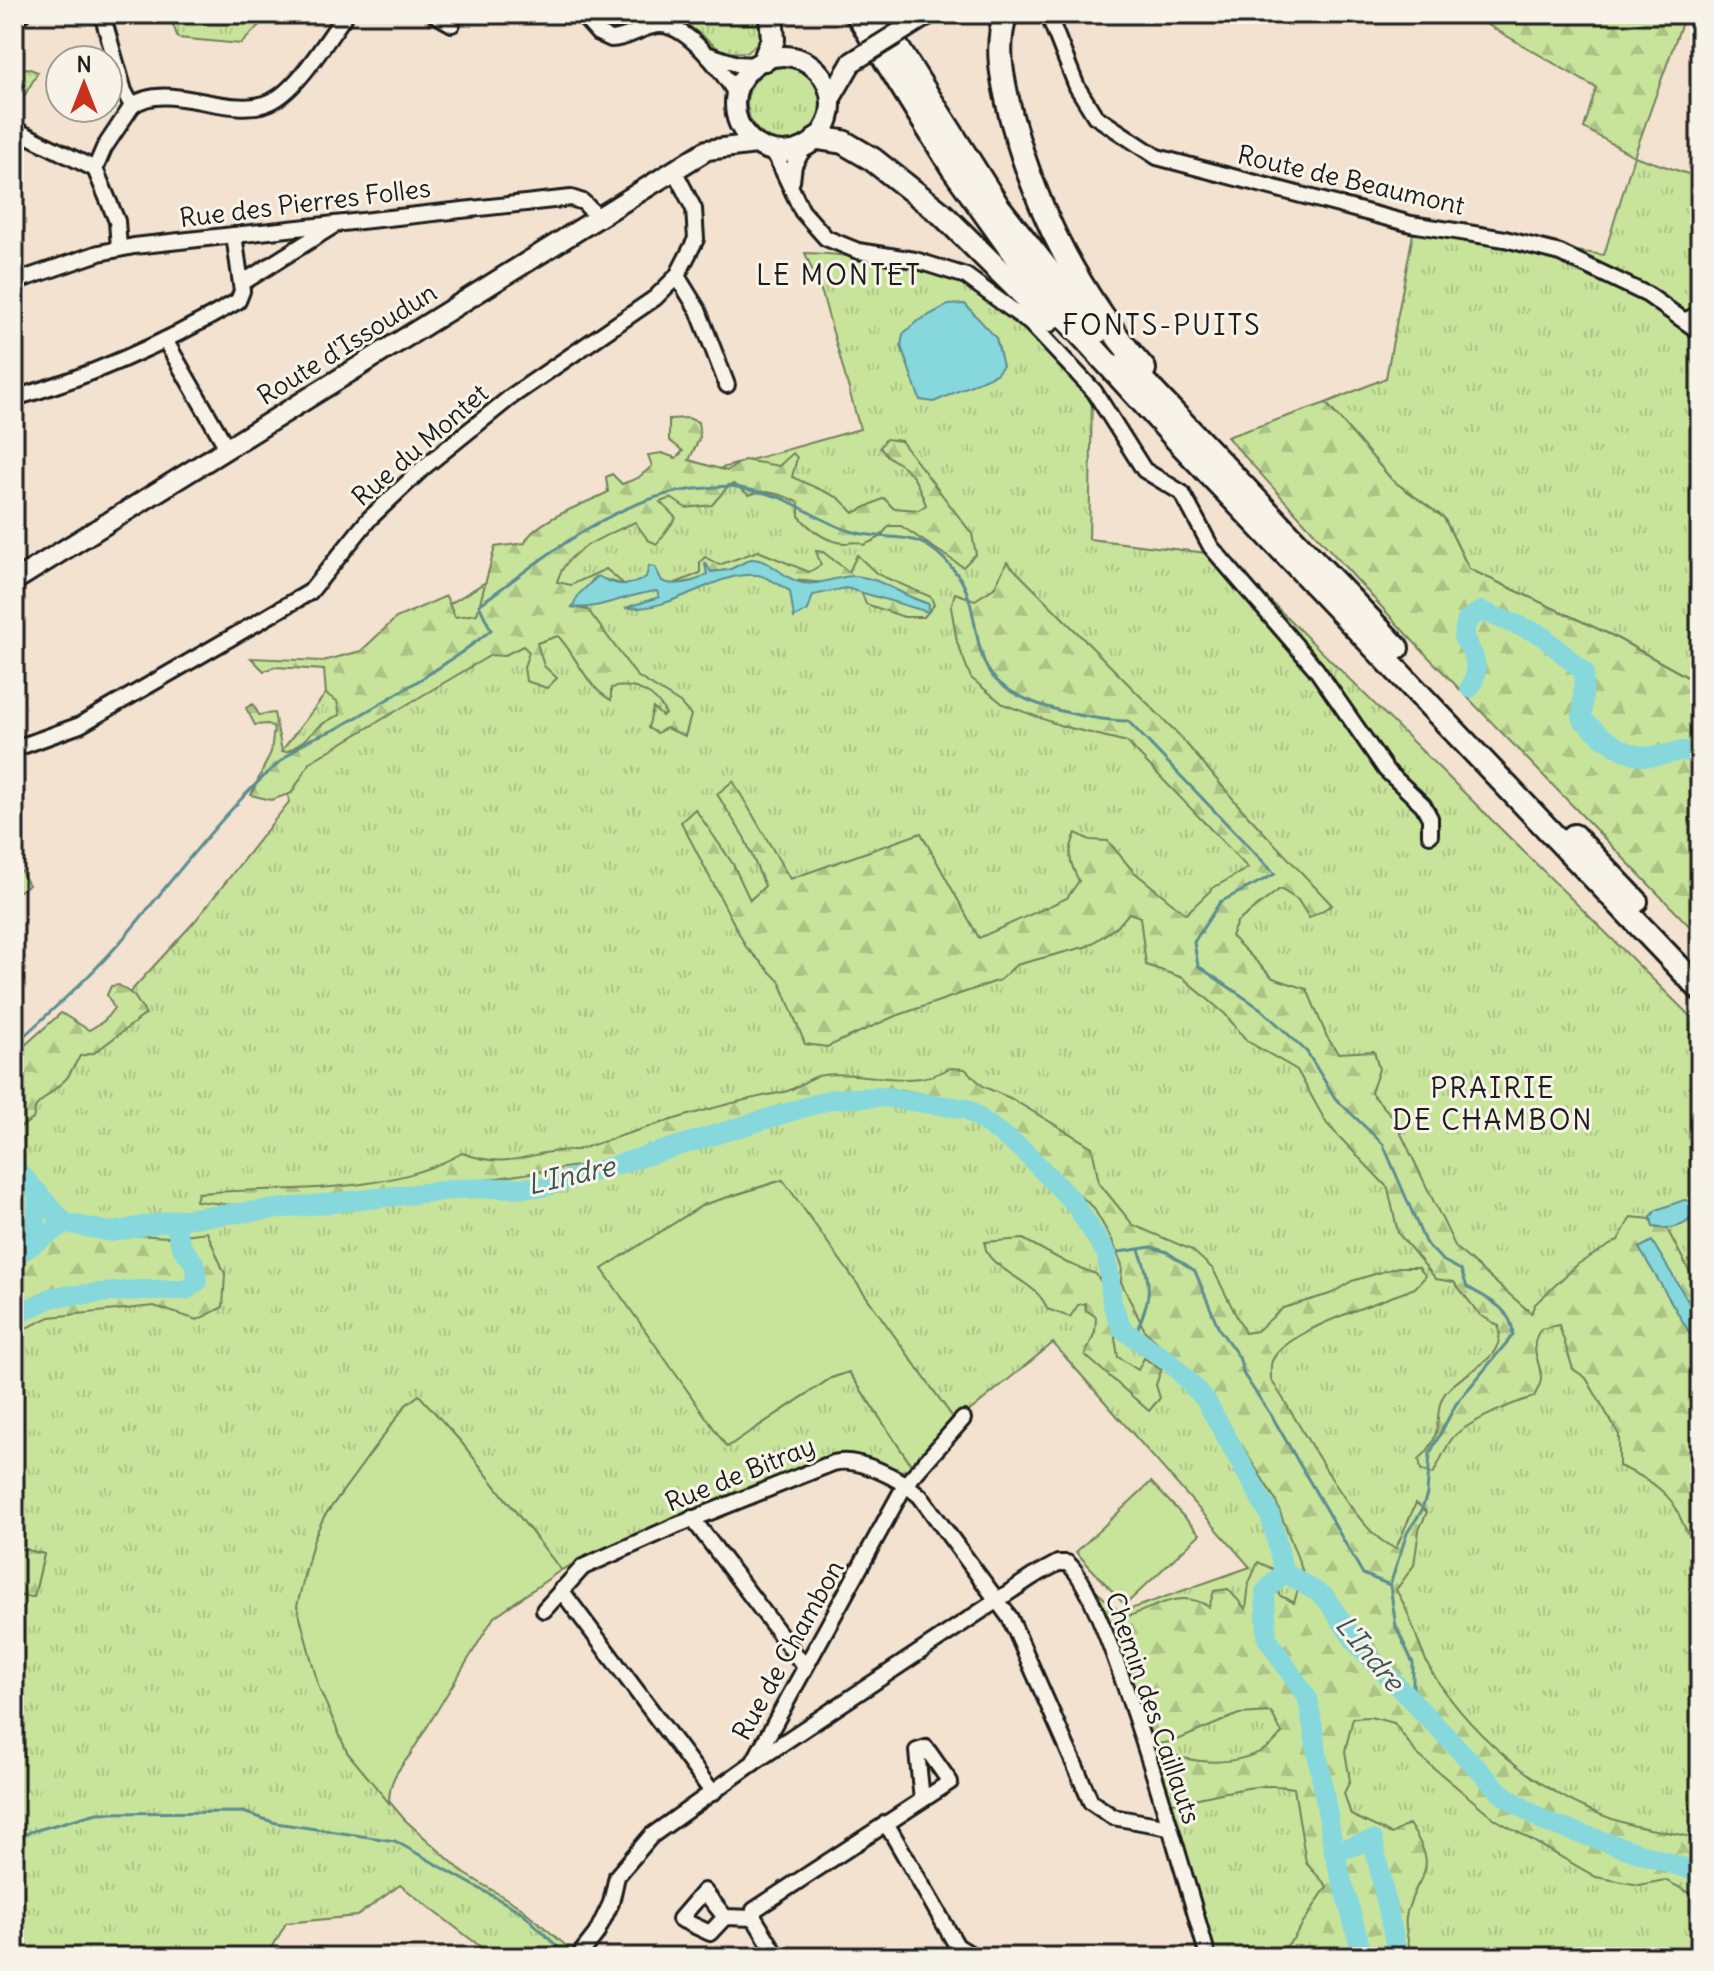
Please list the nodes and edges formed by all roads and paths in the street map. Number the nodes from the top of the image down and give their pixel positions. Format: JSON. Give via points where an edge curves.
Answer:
{"nodes":[{"id":1,"x":22,"y":14,"type":"edge"},
{"id":2,"x":102,"y":14,"type":"edge"},
{"id":3,"x":346,"y":14,"type":"edge"},
{"id":4,"x":434,"y":14,"type":"edge"},
{"id":5,"x":581,"y":14,"type":"edge"},
{"id":6,"x":771,"y":14,"type":"edge"},
{"id":7,"x":857,"y":14,"type":"edge"},
{"id":8,"x":876,"y":14,"type":"edge"},
{"id":9,"x":929,"y":14,"type":"edge"},
{"id":10,"x":1006,"y":14,"type":"edge"},
{"id":11,"x":1048,"y":14,"type":"edge"},
{"id":12,"x":14,"y":16,"type":"edge"},
{"id":13,"x":452,"y":24,"type":"dead end"},
{"id":14,"x":705,"y":53,"type":"junction"},
{"id":15,"x":760,"y":62,"type":"junction"},
{"id":16,"x":852,"y":62,"type":"junction"},
{"id":17,"x":813,"y":66,"type":"junction"},
{"id":18,"x":831,"y":98,"type":"junction"},
{"id":19,"x":735,"y":102,"type":"junction"},
{"id":20,"x":132,"y":106,"type":"junction"},
{"id":21,"x":18,"y":131,"type":"dead end"},
{"id":22,"x":811,"y":143,"type":"junction"},
{"id":23,"x":756,"y":144,"type":"junction"},
{"id":24,"x":774,"y":152,"type":"junction"},
{"id":25,"x":702,"y":153,"type":"junction"},
{"id":26,"x":95,"y":169,"type":"junction"},
{"id":27,"x":674,"y":170,"type":"junction"},
{"id":28,"x":793,"y":190,"type":"junction"},
{"id":29,"x":599,"y":218,"type":"junction"},
{"id":30,"x":337,"y":223,"type":"junction"},
{"id":31,"x":234,"y":235,"type":"junction"},
{"id":32,"x":119,"y":248,"type":"junction"},
{"id":33,"x":677,"y":276,"type":"junction"},
{"id":34,"x":14,"y":282,"type":"edge"},
{"id":35,"x":242,"y":283,"type":"junction"},
{"id":36,"x":1700,"y":313,"type":"edge"},
{"id":37,"x":1685,"y":321,"type":"junction"},
{"id":38,"x":1700,"y":332,"type":"edge"},
{"id":39,"x":165,"y":340,"type":"junction"},
{"id":40,"x":727,"y":385,"type":"dead end"},
{"id":41,"x":14,"y":398,"type":"edge"},
{"id":42,"x":1152,"y":414,"type":"junction"},
{"id":43,"x":1198,"y":439,"type":"junction"},
{"id":44,"x":227,"y":448,"type":"junction"},
{"id":45,"x":14,"y":581,"type":"edge"},
{"id":46,"x":14,"y":749,"type":"edge"},
{"id":47,"x":1430,"y":835,"type":"dead end"},
{"id":48,"x":1700,"y":969,"type":"edge"},
{"id":49,"x":1700,"y":989,"type":"edge"},
{"id":50,"x":963,"y":1419,"type":"dead end"},
{"id":51,"x":905,"y":1485,"type":"junction"},
{"id":52,"x":692,"y":1518,"type":"junction"},
{"id":53,"x":561,"y":1590,"type":"junction"},
{"id":54,"x":997,"y":1599,"type":"junction"},
{"id":55,"x":544,"y":1610,"type":"dead end"},
{"id":56,"x":805,"y":1667,"type":"junction"},
{"id":57,"x":753,"y":1763,"type":"junction"},
{"id":58,"x":713,"y":1793,"type":"junction"},
{"id":59,"x":922,"y":1800,"type":"dead end"},
{"id":60,"x":886,"y":1823,"type":"junction"},
{"id":61,"x":1169,"y":1827,"type":"junction"},
{"id":62,"x":725,"y":1917,"type":"dead end"},
{"id":63,"x":754,"y":1918,"type":"junction"},
{"id":64,"x":578,"y":1957,"type":"edge"},
{"id":65,"x":778,"y":1957,"type":"edge"},
{"id":66,"x":975,"y":1957,"type":"edge"},
{"id":67,"x":1208,"y":1957,"type":"edge"}],
"edges":[{"from":1,"to":12,"type":"street"},
{"from":2,"to":20,"type":"street"},
{"from":3,"to":20,"type":"street","via":[[289,90],[271,102],[249,108],[158,96]]},
{"from":4,"to":13,"type":"street"},
{"from":5,"to":14,"type":"street","via":[[611,39],[666,26]]},
{"from":6,"to":15,"type":"highway","via":[[773,39]]},
{"from":7,"to":42,"type":"highway","via":[[993,228],[1036,285]]},
{"from":8,"to":43,"type":"highway","via":[[1021,237],[1102,338]]},
{"from":9,"to":16,"type":"main road","bridge":true},
{"from":10,"to":43,"type":"highway","via":[[999,34],[1003,84],[1045,220],[1117,337],[1178,407]]},
{"from":11,"to":37,"type":"street","name":"Route de Beaumont","via":[[1077,87],[1095,116],[1157,157],[1411,224],[1560,253],[1648,295]]},
{"from":14,"to":15,"type":"street","via":[[731,63]]},
{"from":14,"to":19,"type":"street"},
{"from":15,"to":17,"type":"main road","via":[[781,56]]},
{"from":15,"to":19,"type":"main road","via":[[743,77]]},
{"from":16,"to":17,"type":"main road"},
{"from":16,"to":18,"type":"main road"},
{"from":17,"to":18,"type":"main road"},
{"from":18,"to":22,"type":"main road","via":[[829,120]]},
{"from":19,"to":23,"type":"main road","via":[[742,129]]},
{"from":19,"to":25,"type":"main road","name":"Route d'Issoudun"},
{"from":20,"to":26,"type":"street"},
{"from":21,"to":26,"type":"street"},
{"from":22,"to":24,"type":"main road"},
{"from":22,"to":28,"type":"street","via":[[793,170]]},
{"from":22,"to":42,"type":"highway","via":[[843,142],[942,214],[1096,368]]},
{"from":23,"to":24,"type":"main road"},
{"from":23,"to":25,"type":"main road","name":"Route d'Issoudun"},
{"from":24,"to":28,"type":"street"},
{"from":25,"to":27,"type":"main road","name":"Route d'Issoudun"},
{"from":26,"to":32,"type":"street","via":[[115,215]]},
{"from":27,"to":29,"type":"main road","name":"Route d'Issoudun"},
{"from":27,"to":33,"type":"street","name":"Rue du Montet","via":[[692,202],[697,227],[692,253]]},
{"from":28,"to":47,"type":"street","via":[[811,224],[834,243],[966,276],[1030,323],[1094,391],[1144,470],[1182,493],[1211,547],[1316,669],[1386,770],[1423,805]]},
{"from":29,"to":30,"type":"street","name":"Rue des Pierres Folles","via":[[571,198]]},
{"from":29,"to":44,"type":"main road","name":"Route d'Issoudun"},
{"from":30,"to":31,"type":"street","name":"Rue des Pierres Folles"},
{"from":30,"to":35,"type":"street"},
{"from":31,"to":32,"type":"street","name":"Rue des Pierres Folles"},
{"from":31,"to":35,"type":"street"},
{"from":32,"to":34,"type":"street","name":"Rue des Pierres Folles"},
{"from":33,"to":40,"type":"street","via":[[698,310]]},
{"from":33,"to":46,"type":"street","name":"Rue du Montet","via":[[647,304],[512,396],[424,467],[369,519],[310,592],[80,725]]},
{"from":35,"to":39,"type":"street","via":[[236,302]]},
{"from":36,"to":37,"type":"street"},
{"from":37,"to":38,"type":"street","name":"Route de Beaumont"},
{"from":39,"to":41,"type":"street","via":[[78,380]]},
{"from":39,"to":44,"type":"street"},
{"from":42,"to":49,"type":"highway"},
{"from":43,"to":48,"type":"highway"},
{"from":44,"to":45,"type":"main road","name":"Route d'Issoudun"},
{"from":50,"to":51,"type":"street","name":"Rue de Chambon"},
{"from":51,"to":52,"type":"street","name":"Rue de Bitray","via":[[841,1461]]},
{"from":51,"to":54,"type":"street","name":"Rue de Bitray","via":[[934,1512]]},
{"from":51,"to":56,"type":"street","name":"Rue de Chambon"},
{"from":52,"to":53,"type":"street","name":"Rue de Bitray","via":[[583,1567]]},
{"from":52,"to":56,"type":"street"},
{"from":53,"to":55,"type":"street","name":"Rue de Bitray"},
{"from":53,"to":58,"type":"street"},
{"from":54,"to":57,"type":"street","name":"Chemin des Caillauts"},
{"from":54,"to":61,"type":"street","name":"Rue de Bitray","via":[[1091,1802],[1104,1814]]},
{"from":54,"to":61,"type":"street","name":"Chemin des Caillauts","via":[[1058,1563],[1067,1563],[1081,1576],[1118,1668]]},
{"from":56,"to":57,"type":"street","name":"Rue de Chambon"},
{"from":57,"to":58,"type":"street","name":"Rue de Chambon"},
{"from":58,"to":64,"type":"street","name":"Rue de Chambon","via":[[663,1825],[617,1876],[611,1903]]},
{"from":59,"to":60,"type":"street"},
{"from":60,"to":63,"type":"street","via":[[754,1910]]},
{"from":60,"to":66,"type":"street","via":[[957,1946]]},
{"from":61,"to":67,"type":"street","name":"Chemin des Caillauts"},
{"from":62,"to":63,"type":"street"},
{"from":63,"to":65,"type":"street"}]}
